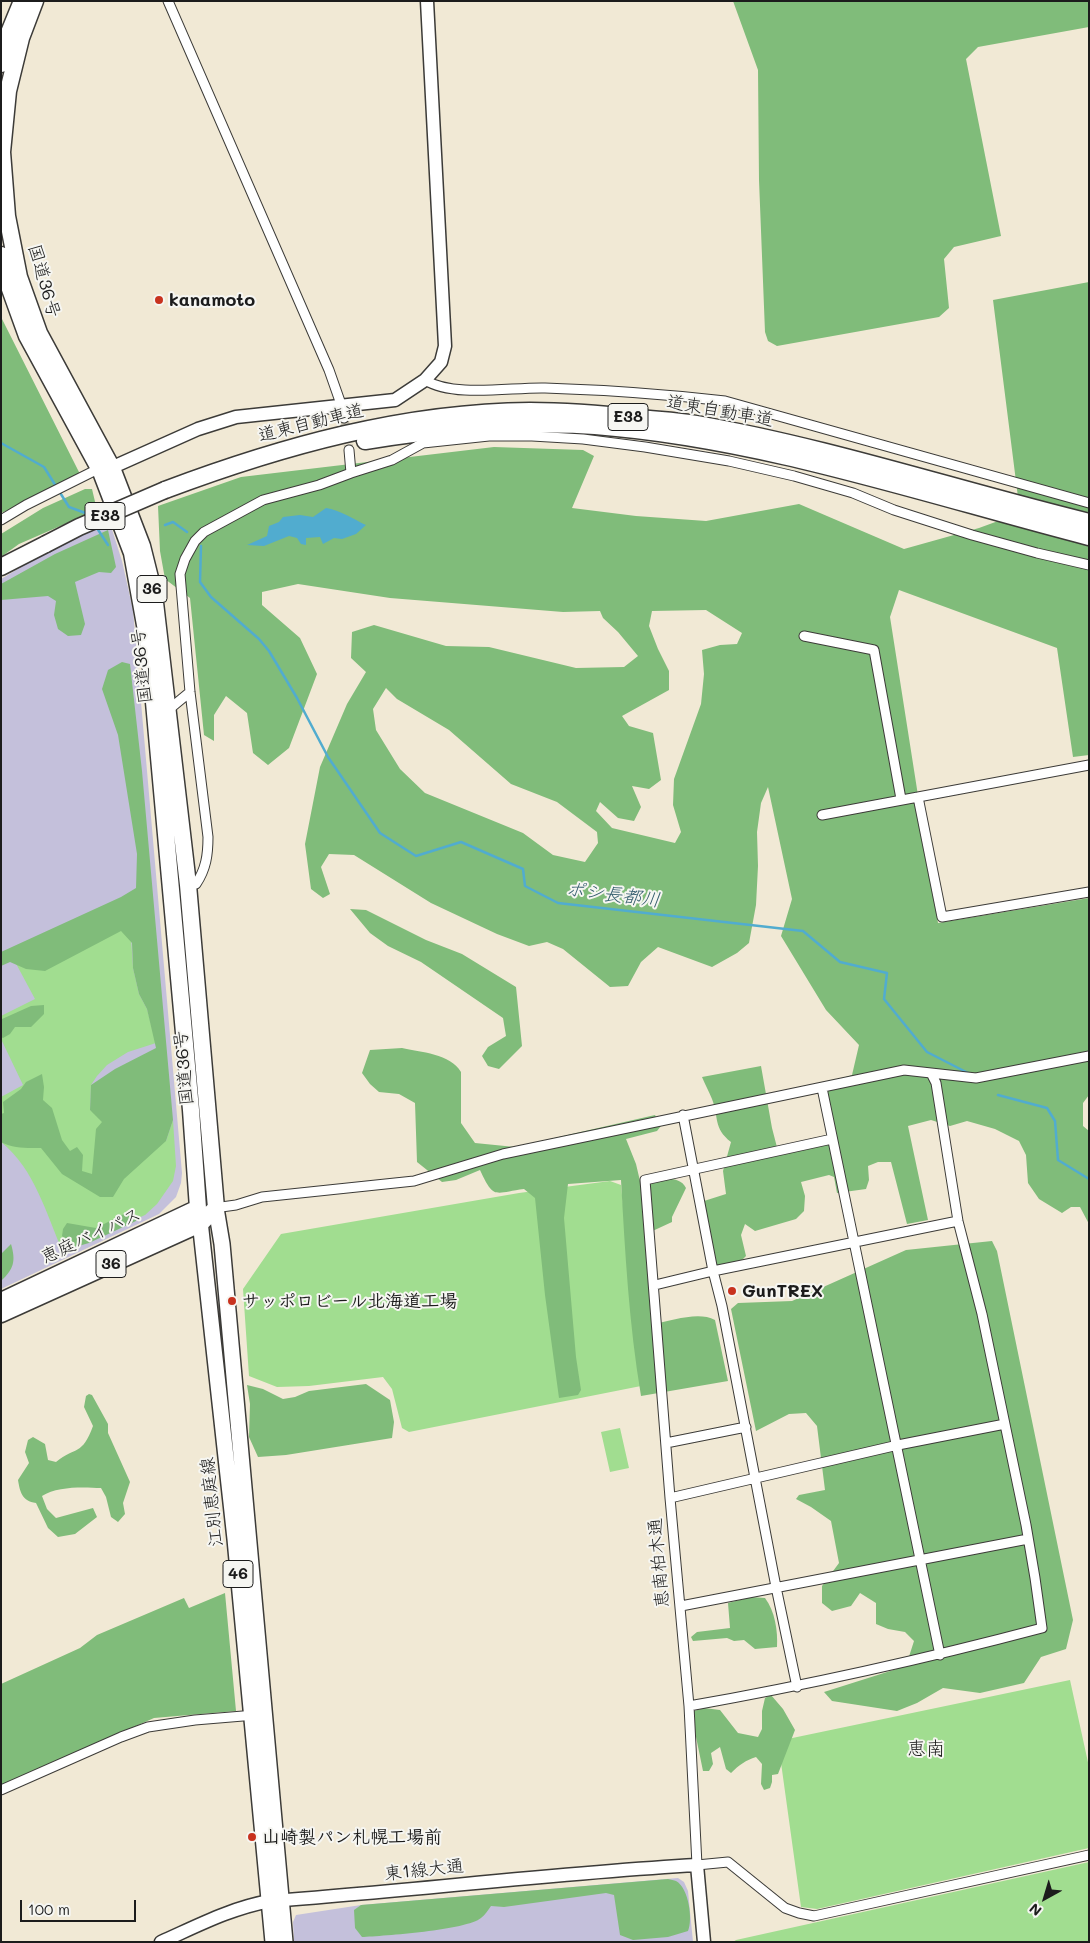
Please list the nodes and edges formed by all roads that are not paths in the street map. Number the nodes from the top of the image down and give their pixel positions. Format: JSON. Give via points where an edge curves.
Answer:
{"nodes":[{"id":1,"x":22,"y":1,"type":"edge"},
{"id":2,"x":35,"y":1,"type":"edge"},
{"id":3,"x":168,"y":1,"type":"edge"},
{"id":4,"x":427,"y":1,"type":"edge"},
{"id":5,"x":1,"y":64,"type":"edge"},
{"id":6,"x":1,"y":255,"type":"edge"},
{"id":7,"x":425,"y":380,"type":"junction"},
{"id":8,"x":343,"y":412,"type":"junction"},
{"id":9,"x":349,"y":450,"type":"tunnel mouth"},
{"id":10,"x":103,"y":470,"type":"junction"},
{"id":11,"x":351,"y":473,"type":"junction"},
{"id":12,"x":165,"y":490,"type":"junction"},
{"id":13,"x":1089,"y":504,"type":"edge"},
{"id":14,"x":1,"y":520,"type":"edge"},
{"id":15,"x":1089,"y":522,"type":"edge"},
{"id":16,"x":1089,"y":537,"type":"edge"},
{"id":17,"x":1089,"y":565,"type":"edge"},
{"id":18,"x":1,"y":567,"type":"edge"},
{"id":19,"x":804,"y":636,"type":"dead end"},
{"id":20,"x":190,"y":692,"type":"junction"},
{"id":21,"x":167,"y":711,"type":"junction"},
{"id":22,"x":1089,"y":765,"type":"edge"},
{"id":23,"x":918,"y":797,"type":"junction"},
{"id":24,"x":901,"y":799,"type":"junction"},
{"id":25,"x":822,"y":815,"type":"dead end"},
{"id":26,"x":188,"y":885,"type":"junction"},
{"id":27,"x":1089,"y":892,"type":"edge"},
{"id":28,"x":1089,"y":1056,"type":"edge"},
{"id":29,"x":931,"y":1073,"type":"junction"},
{"id":30,"x":822,"y":1088,"type":"junction"},
{"id":31,"x":683,"y":1115,"type":"junction"},
{"id":32,"x":832,"y":1139,"type":"junction"},
{"id":33,"x":693,"y":1170,"type":"junction"},
{"id":34,"x":216,"y":1208,"type":"junction"},
{"id":35,"x":199,"y":1216,"type":"junction"},
{"id":36,"x":958,"y":1221,"type":"junction"},
{"id":37,"x":853,"y":1242,"type":"junction"},
{"id":38,"x":713,"y":1271,"type":"junction"},
{"id":39,"x":654,"y":1285,"type":"junction"},
{"id":40,"x":1,"y":1301,"type":"edge"},
{"id":41,"x":1,"y":1314,"type":"edge"},
{"id":42,"x":1005,"y":1424,"type":"junction"},
{"id":43,"x":746,"y":1427,"type":"junction"},
{"id":44,"x":666,"y":1443,"type":"junction"},
{"id":45,"x":898,"y":1445,"type":"junction"},
{"id":46,"x":756,"y":1479,"type":"junction"},
{"id":47,"x":670,"y":1498,"type":"junction"},
{"id":48,"x":1028,"y":1539,"type":"junction"},
{"id":49,"x":921,"y":1560,"type":"junction"},
{"id":50,"x":776,"y":1587,"type":"junction"},
{"id":51,"x":680,"y":1606,"type":"junction"},
{"id":52,"x":940,"y":1655,"type":"junction"},
{"id":53,"x":797,"y":1687,"type":"junction"},
{"id":54,"x":689,"y":1706,"type":"junction"},
{"id":55,"x":259,"y":1714,"type":"junction"},
{"id":56,"x":1,"y":1790,"type":"edge"},
{"id":57,"x":1089,"y":1855,"type":"edge"},
{"id":58,"x":697,"y":1865,"type":"junction"},
{"id":59,"x":275,"y":1900,"type":"junction"},
{"id":60,"x":161,"y":1942,"type":"edge"},
{"id":61,"x":273,"y":1942,"type":"edge"},
{"id":62,"x":285,"y":1942,"type":"edge"},
{"id":63,"x":704,"y":1942,"type":"edge"}],
"edges":[{"from":1,"to":5,"type":"highway","via":[[8,35]]},
{"from":2,"to":10,"type":"highway","name":"国道36号","number":"36","via":[[21,38],[8,90],[2,152],[7,216],[19,277],[39,332]]},
{"from":3,"to":8,"type":"street","via":[[329,370]]},
{"from":4,"to":7,"type":"street","via":[[445,346],[441,362]]},
{"from":6,"to":10,"type":"highway","name":"国道36号","number":"36","via":[[27,336]]},
{"from":7,"to":8,"type":"street","via":[[396,400]]},
{"from":7,"to":13,"type":"street","via":[[442,388],[612,391],[724,401]]},
{"from":8,"to":10,"type":"street","via":[[236,417],[198,429]]},
{"from":9,"to":11,"type":"street"},
{"from":10,"to":14,"type":"street"},
{"from":10,"to":21,"type":"highway","name":"国道36号","number":"36","via":[[142,546],[154,594]]},
{"from":10,"to":35,"type":"highway","name":"国道36号","number":"36","via":[[132,553],[148,647]]},
{"from":11,"to":17,"type":"street","via":[[392,460],[423,443],[489,436],[583,439],[664,450],[794,476],[972,535]]},
{"from":11,"to":20,"type":"street","via":[[263,500],[204,532],[194,541],[180,574]]},
{"from":12,"to":15,"type":"highway","name":"道東自動車道","number":"E38","via":[[275,451],[404,422],[530,411],[695,424],[786,443]]},
{"from":12,"to":16,"type":"highway","name":"道東自動車道","number":"E38","via":[[279,457],[406,434],[468,427],[594,426],[690,438],[784,457]]},
{"from":12,"to":18,"type":"highway","name":"道東自動車道","number":"E38","bridge":true,"via":[[79,527]]},
{"from":19,"to":24,"type":"street","via":[[874,650]]},
{"from":20,"to":21,"type":"street"},
{"from":20,"to":26,"type":"street","via":[[208,852],[203,874],[196,884]]},
{"from":21,"to":26,"type":"highway","name":"国道36号","number":"36"},
{"from":22,"to":23,"type":"street"},
{"from":23,"to":24,"type":"street"},
{"from":23,"to":27,"type":"street","via":[[942,918]]},
{"from":24,"to":25,"type":"street"},
{"from":26,"to":34,"type":"highway","name":"国道36号","number":"36"},
{"from":28,"to":29,"type":"street","via":[[976,1078]]},
{"from":29,"to":30,"type":"street","via":[[904,1070]]},
{"from":29,"to":36,"type":"street","via":[[936,1084]]},
{"from":30,"to":31,"type":"street"},
{"from":30,"to":32,"type":"street"},
{"from":31,"to":33,"type":"street"},
{"from":31,"to":34,"type":"street","via":[[503,1154],[414,1182],[262,1197]]},
{"from":32,"to":33,"type":"street"},
{"from":32,"to":37,"type":"street"},
{"from":33,"to":38,"type":"street"},
{"from":33,"to":39,"type":"street","name":"恵南柏木通","via":[[645,1180]]},
{"from":34,"to":35,"type":"highway","name":"恵庭バイパス","number":"36"},
{"from":34,"to":55,"type":"main road","name":"江別恵庭線","number":"46","via":[[222,1244]]},
{"from":35,"to":40,"type":"highway","name":"恵庭バイパス","number":"36"},
{"from":35,"to":41,"type":"highway","name":"恵庭バイパス","number":"36"},
{"from":35,"to":55,"type":"main road","name":"江別恵庭線","number":"46","via":[[235,1539]]},
{"from":36,"to":37,"type":"street"},
{"from":36,"to":42,"type":"street"},
{"from":37,"to":38,"type":"street"},
{"from":37,"to":45,"type":"street"},
{"from":38,"to":39,"type":"street"},
{"from":38,"to":43,"type":"street"},
{"from":39,"to":44,"type":"street","name":"恵南柏木通"},
{"from":42,"to":45,"type":"street"},
{"from":42,"to":48,"type":"street"},
{"from":43,"to":44,"type":"street"},
{"from":43,"to":46,"type":"street"},
{"from":44,"to":47,"type":"street","name":"恵南柏木通"},
{"from":45,"to":46,"type":"street"},
{"from":45,"to":49,"type":"street"},
{"from":46,"to":47,"type":"street"},
{"from":46,"to":50,"type":"street"},
{"from":47,"to":51,"type":"street","name":"恵南柏木通"},
{"from":48,"to":49,"type":"street"},
{"from":48,"to":52,"type":"street","via":[[1042,1628]]},
{"from":49,"to":50,"type":"street"},
{"from":49,"to":52,"type":"street"},
{"from":50,"to":51,"type":"street"},
{"from":50,"to":53,"type":"street"},
{"from":51,"to":54,"type":"street","name":"恵南柏木通"},
{"from":52,"to":53,"type":"street"},
{"from":53,"to":54,"type":"street"},
{"from":54,"to":58,"type":"street","name":"恵南柏木通"},
{"from":55,"to":56,"type":"street","via":[[148,1727]]},
{"from":55,"to":59,"type":"main road","name":"江別恵庭線","number":"46"},
{"from":57,"to":58,"type":"street","via":[[814,1916],[785,1908],[728,1862]]},
{"from":58,"to":59,"type":"street","name":"東1線大通"},
{"from":58,"to":63,"type":"street","name":"恵南柏木通"},
{"from":59,"to":60,"type":"street","name":"東1線大通","via":[[220,1915]]},
{"from":59,"to":61,"type":"main road","name":"江別恵庭線","number":"46"},
{"from":59,"to":62,"type":"main road","name":"江別恵庭線","number":"46"}]}
